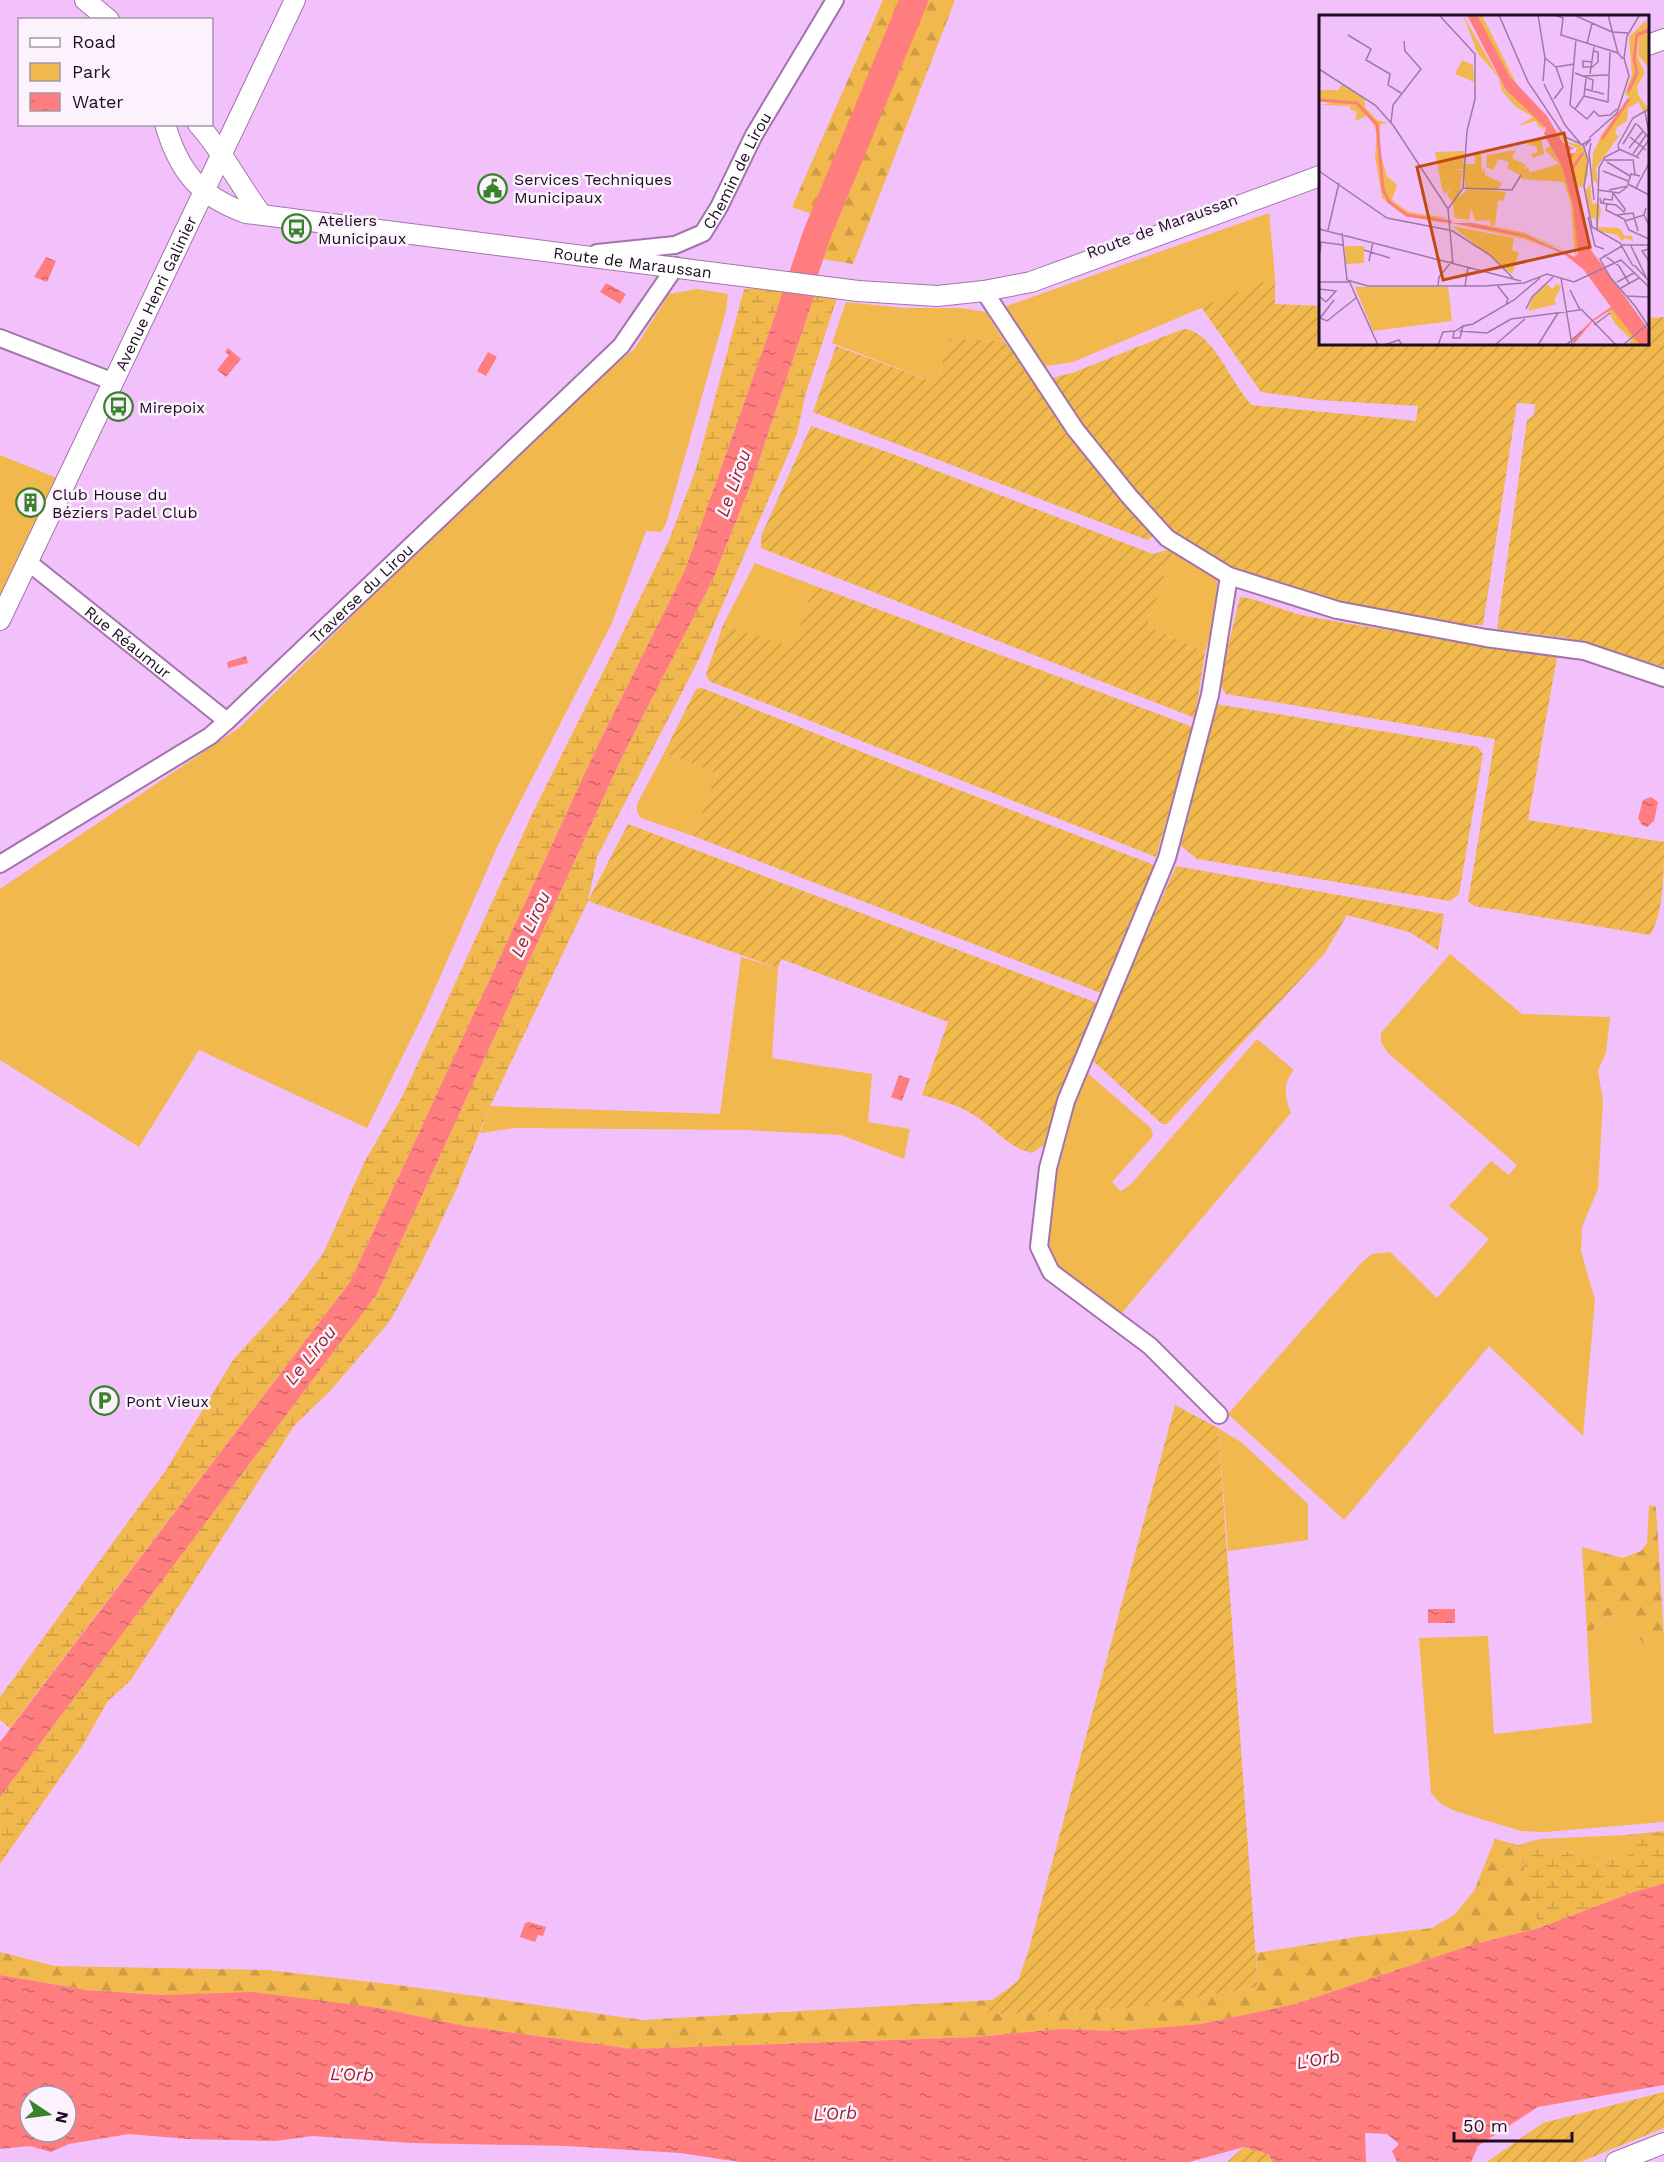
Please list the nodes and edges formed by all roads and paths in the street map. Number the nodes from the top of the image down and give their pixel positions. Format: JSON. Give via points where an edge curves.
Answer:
{"nodes":[{"id":1,"x":85,"y":0,"type":"edge"},
{"id":2,"x":106,"y":0,"type":"edge"},
{"id":3,"x":295,"y":0,"type":"edge"},
{"id":4,"x":835,"y":0,"type":"edge"},
{"id":5,"x":107,"y":18,"type":"edge"},
{"id":6,"x":120,"y":18,"type":"edge"},
{"id":7,"x":1664,"y":39,"type":"edge"},
{"id":8,"x":1649,"y":44,"type":"edge"},
{"id":9,"x":1664,"y":49,"type":"edge"},
{"id":10,"x":1649,"y":54,"type":"edge"},
{"id":11,"x":166,"y":126,"type":"edge"},
{"id":12,"x":200,"y":126,"type":"edge"},
{"id":13,"x":224,"y":154,"type":"junction"},
{"id":14,"x":1319,"y":167,"type":"edge"},
{"id":15,"x":1319,"y":176,"type":"edge"},
{"id":16,"x":205,"y":193,"type":"junction"},
{"id":17,"x":261,"y":214,"type":"junction"},
{"id":18,"x":581,"y":255,"type":"junction"},
{"id":19,"x":676,"y":266,"type":"junction"},
{"id":20,"x":1004,"y":286,"type":"junction"},
{"id":21,"x":984,"y":291,"type":"junction"},
{"id":22,"x":0,"y":338,"type":"edge"},
{"id":23,"x":114,"y":382,"type":"junction"},
{"id":24,"x":28,"y":562,"type":"junction"},
{"id":25,"x":1229,"y":576,"type":"junction"},
{"id":26,"x":0,"y":620,"type":"edge"},
{"id":27,"x":1664,"y":678,"type":"edge"},
{"id":28,"x":227,"y":721,"type":"junction"},
{"id":29,"x":0,"y":864,"type":"edge"},
{"id":30,"x":1219,"y":1414,"type":"dead end"},
{"id":31,"x":1664,"y":2143,"type":"edge"},
{"id":32,"x":1616,"y":2162,"type":"edge"}],
"edges":[{"from":1,"to":5,"type":"main road"},
{"from":2,"to":6,"type":"main road"},
{"from":3,"to":13,"type":"main road","name":"Avenue Henri Galinier"},
{"from":4,"to":18,"type":"street","name":"Chemin de Lirou","via":[[754,135],[703,233],[675,244]]},
{"from":7,"to":8,"type":"main road"},
{"from":9,"to":10,"type":"main road"},
{"from":11,"to":16,"type":"main road","via":[[174,153]]},
{"from":12,"to":13,"type":"main road"},
{"from":13,"to":16,"type":"main road","name":"Avenue Henri Galinier"},
{"from":13,"to":17,"type":"main road"},
{"from":14,"to":20,"type":"main road","name":"Route de Maraussan"},
{"from":15,"to":20,"type":"main road","name":"Route de Maraussan","via":[[1031,282]]},
{"from":16,"to":17,"type":"main road","name":"Route de Maraussan","via":[[246,213]]},
{"from":16,"to":23,"type":"main road","name":"Avenue Henri Galinier"},
{"from":17,"to":18,"type":"main road","name":"Route de Maraussan"},
{"from":18,"to":19,"type":"main road","name":"Route de Maraussan"},
{"from":19,"to":21,"type":"main road","name":"Route de Maraussan","via":[[937,296]]},
{"from":19,"to":28,"type":"street","name":"Traverse du Lirou","via":[[621,346]]},
{"from":20,"to":21,"type":"main road","name":"Route de Maraussan"},
{"from":21,"to":25,"type":"street","via":[[1075,429],[1129,496],[1167,538]]},
{"from":22,"to":23,"type":"street"},
{"from":23,"to":24,"type":"main road","name":"Avenue Henri Galinier"},
{"from":24,"to":26,"type":"main road","name":"Avenue Henri Galinier"},
{"from":24,"to":28,"type":"street","name":"Rue Réaumur"},
{"from":25,"to":27,"type":"street","via":[[1337,610],[1486,638],[1584,651]]},
{"from":25,"to":30,"type":"street","via":[[1210,695],[1167,858],[1066,1101],[1048,1168],[1039,1247],[1051,1272],[1150,1346]]},
{"from":28,"to":29,"type":"street","name":"Traverse du Lirou","via":[[210,736]]},
{"from":31,"to":32,"type":"main road"}]}
